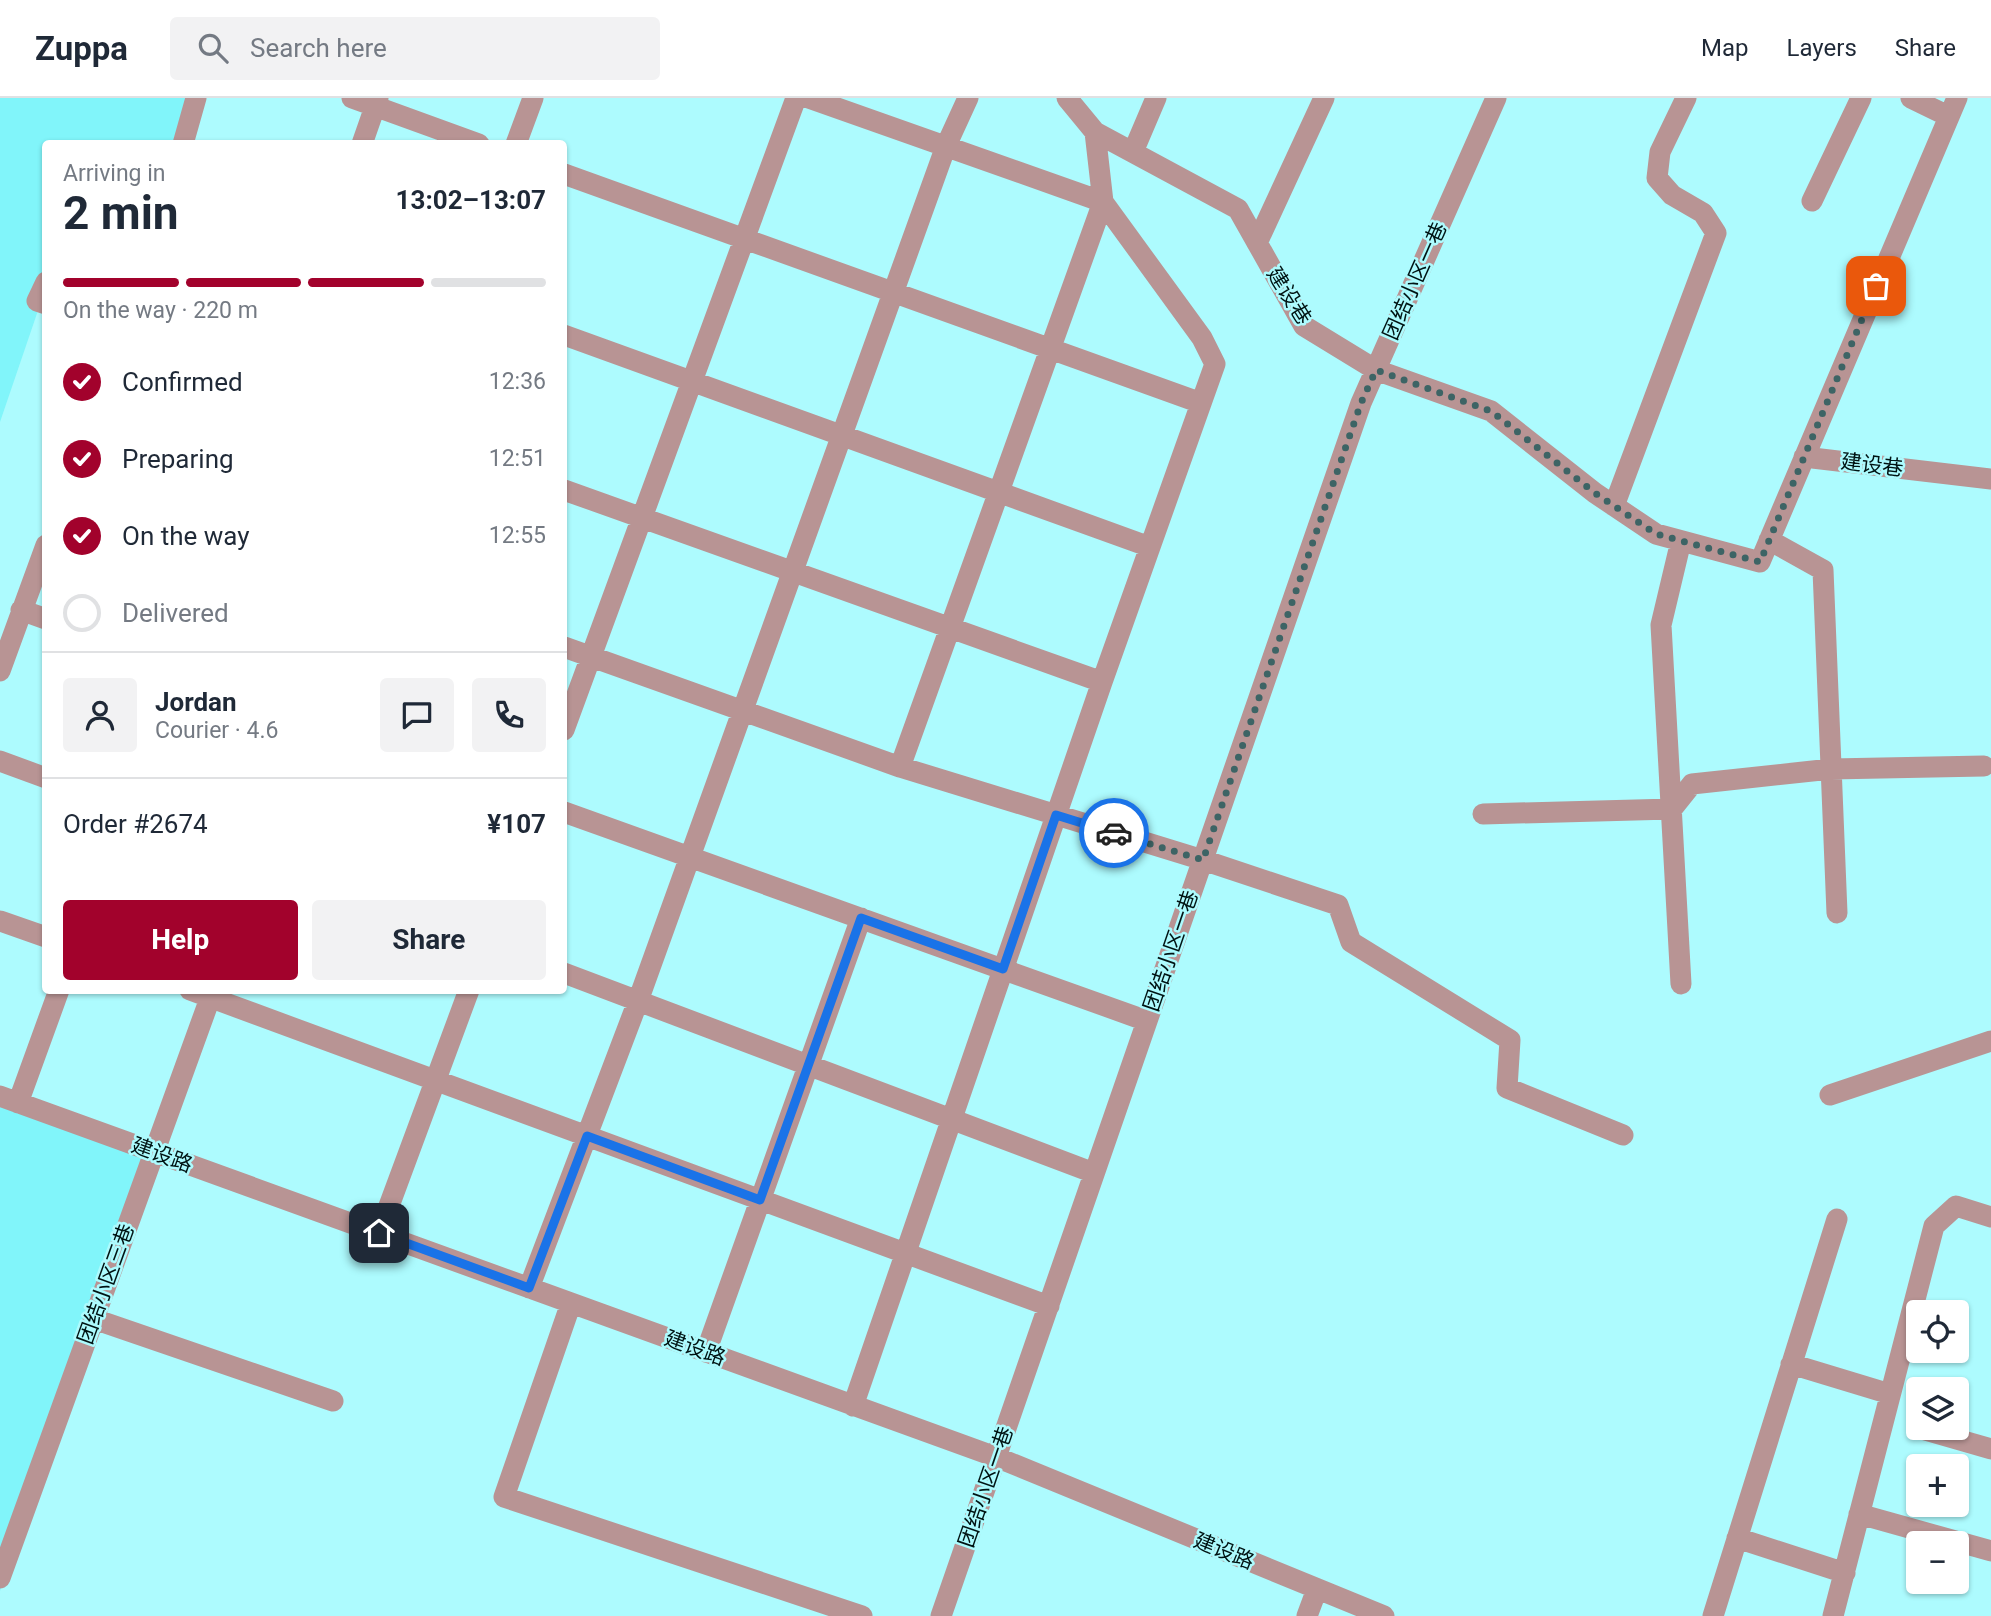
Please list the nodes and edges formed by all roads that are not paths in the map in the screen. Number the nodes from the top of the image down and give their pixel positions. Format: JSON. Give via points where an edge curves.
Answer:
{"nodes":[{"id":1,"x":196,"y":98,"type":"edge"},
{"id":2,"x":352,"y":98,"type":"edge"},
{"id":3,"x":533,"y":98,"type":"edge"},
{"id":4,"x":796,"y":98,"type":"edge"},
{"id":5,"x":808,"y":98,"type":"edge"},
{"id":6,"x":968,"y":98,"type":"edge"},
{"id":7,"x":1067,"y":98,"type":"edge"},
{"id":8,"x":1156,"y":98,"type":"edge"},
{"id":9,"x":1324,"y":98,"type":"edge"},
{"id":10,"x":1496,"y":98,"type":"edge"},
{"id":11,"x":1686,"y":98,"type":"edge"},
{"id":12,"x":1861,"y":98,"type":"edge"},
{"id":13,"x":1911,"y":98,"type":"edge"},
{"id":14,"x":376,"y":102,"type":"edge"},
{"id":15,"x":1953,"y":107,"type":"edge"},
{"id":16,"x":1095,"y":132,"type":"junction"},
{"id":17,"x":184,"y":140,"type":"edge"},
{"id":18,"x":363,"y":140,"type":"edge"},
{"id":19,"x":469,"y":140,"type":"edge"},
{"id":20,"x":517,"y":140,"type":"edge"},
{"id":21,"x":946,"y":146,"type":"junction"},
{"id":22,"x":1133,"y":152,"type":"junction"},
{"id":23,"x":567,"y":175,"type":"edge"},
{"id":24,"x":1812,"y":201,"type":"dead end"},
{"id":25,"x":1103,"y":202,"type":"junction"},
{"id":26,"x":744,"y":239,"type":"junction"},
{"id":27,"x":1257,"y":243,"type":"junction"},
{"id":28,"x":894,"y":293,"type":"junction"},
{"id":29,"x":567,"y":336,"type":"edge"},
{"id":30,"x":1050,"y":349,"type":"junction"},
{"id":31,"x":1376,"y":370,"type":"junction"},
{"id":32,"x":692,"y":382,"type":"junction"},
{"id":33,"x":1202,"y":403,"type":"junction"},
{"id":34,"x":842,"y":436,"type":"junction"},
{"id":35,"x":1804,"y":457,"type":"junction"},
{"id":36,"x":1991,"y":479,"type":"edge"},
{"id":37,"x":567,"y":491,"type":"edge"},
{"id":38,"x":999,"y":492,"type":"junction"},
{"id":39,"x":1614,"y":506,"type":"junction"},
{"id":40,"x":642,"y":518,"type":"junction"},
{"id":41,"x":1769,"y":540,"type":"junction"},
{"id":42,"x":1681,"y":541,"type":"junction"},
{"id":43,"x":1150,"y":547,"type":"junction"},
{"id":44,"x":42,"y":555,"type":"edge"},
{"id":45,"x":793,"y":572,"type":"junction"},
{"id":46,"x":21,"y":610,"type":"junction"},
{"id":47,"x":42,"y":618,"type":"edge"},
{"id":48,"x":950,"y":628,"type":"junction"},
{"id":49,"x":567,"y":648,"type":"edge"},
{"id":50,"x":591,"y":656,"type":"junction"},
{"id":51,"x":0,"y":671,"type":"edge"},
{"id":52,"x":1101,"y":682,"type":"junction"},
{"id":53,"x":743,"y":710,"type":"junction"},
{"id":54,"x":567,"y":722,"type":"edge"},
{"id":55,"x":0,"y":761,"type":"edge"},
{"id":56,"x":1983,"y":766,"type":"dead end"},
{"id":57,"x":900,"y":767,"type":"junction"},
{"id":58,"x":1831,"y":769,"type":"junction"},
{"id":59,"x":42,"y":777,"type":"edge"},
{"id":60,"x":1672,"y":809,"type":"junction"},
{"id":61,"x":567,"y":813,"type":"edge"},
{"id":62,"x":1483,"y":814,"type":"dead end"},
{"id":63,"x":1056,"y":815,"type":"junction"},
{"id":64,"x":690,"y":857,"type":"junction"},
{"id":65,"x":1203,"y":860,"type":"junction"},
{"id":66,"x":1838,"y":913,"type":"dead end"},
{"id":67,"x":861,"y":918,"type":"junction"},
{"id":68,"x":0,"y":921,"type":"edge"},
{"id":69,"x":42,"y":936,"type":"edge"},
{"id":70,"x":1003,"y":969,"type":"junction"},
{"id":71,"x":567,"y":974,"type":"edge"},
{"id":72,"x":1681,"y":984,"type":"dead end"},
{"id":73,"x":57,"y":994,"type":"edge"},
{"id":74,"x":204,"y":994,"type":"edge"},
{"id":75,"x":207,"y":994,"type":"edge"},
{"id":76,"x":468,"y":994,"type":"edge"},
{"id":77,"x":638,"y":1001,"type":"junction"},
{"id":78,"x":1147,"y":1021,"type":"junction"},
{"id":79,"x":1991,"y":1041,"type":"edge"},
{"id":80,"x":808,"y":1065,"type":"junction"},
{"id":81,"x":436,"y":1080,"type":"junction"},
{"id":82,"x":1830,"y":1095,"type":"dead end"},
{"id":83,"x":9,"y":1099,"type":"edge"},
{"id":84,"x":952,"y":1119,"type":"junction"},
{"id":85,"x":1623,"y":1135,"type":"dead end"},
{"id":86,"x":587,"y":1136,"type":"junction"},
{"id":87,"x":155,"y":1152,"type":"junction"},
{"id":88,"x":1094,"y":1174,"type":"junction"},
{"id":89,"x":760,"y":1200,"type":"junction"},
{"id":90,"x":1991,"y":1217,"type":"edge"},
{"id":91,"x":1837,"y":1219,"type":"dead end"},
{"id":92,"x":379,"y":1233,"type":"junction"},
{"id":93,"x":905,"y":1253,"type":"junction"},
{"id":94,"x":529,"y":1288,"type":"junction"},
{"id":95,"x":571,"y":1303,"type":"junction"},
{"id":96,"x":1049,"y":1306,"type":"junction"},
{"id":97,"x":94,"y":1319,"type":"junction"},
{"id":98,"x":706,"y":1352,"type":"junction"},
{"id":99,"x":1791,"y":1364,"type":"junction"},
{"id":100,"x":1890,"y":1394,"type":"junction"},
{"id":101,"x":333,"y":1401,"type":"dead end"},
{"id":102,"x":853,"y":1406,"type":"junction"},
{"id":103,"x":1884,"y":1418,"type":"junction"},
{"id":104,"x":1906,"y":1424,"type":"edge"},
{"id":105,"x":1960,"y":1440,"type":"edge"},
{"id":106,"x":1991,"y":1449,"type":"edge"},
{"id":107,"x":996,"y":1457,"type":"junction"},
{"id":108,"x":1859,"y":1514,"type":"junction"},
{"id":109,"x":1738,"y":1538,"type":"junction"},
{"id":110,"x":1991,"y":1551,"type":"edge"},
{"id":111,"x":1844,"y":1573,"type":"junction"},
{"id":112,"x":0,"y":1578,"type":"edge"},
{"id":113,"x":1317,"y":1589,"type":"junction"},
{"id":114,"x":862,"y":1616,"type":"edge"},
{"id":115,"x":941,"y":1616,"type":"edge"},
{"id":116,"x":1307,"y":1616,"type":"edge"},
{"id":117,"x":1384,"y":1616,"type":"edge"},
{"id":118,"x":1713,"y":1616,"type":"edge"},
{"id":119,"x":1833,"y":1616,"type":"edge"}],
"edges":[{"from":1,"to":17,"type":"street"},
{"from":2,"to":14,"type":"street"},
{"from":3,"to":20,"type":"street"},
{"from":4,"to":26,"type":"street"},
{"from":5,"to":21,"type":"street"},
{"from":6,"to":21,"type":"street"},
{"from":7,"to":16,"type":"street","name":"建设巷"},
{"from":8,"to":22,"type":"street"},
{"from":9,"to":27,"type":"street"},
{"from":10,"to":31,"type":"street","name":"团结小区一巷"},
{"from":11,"to":39,"type":"street","via":[[1660,152],[1657,178],[1672,195],[1703,213],[1716,233]]},
{"from":12,"to":24,"type":"street"},
{"from":13,"to":15,"type":"street"},
{"from":14,"to":18,"type":"street"},
{"from":14,"to":19,"type":"street"},
{"from":15,"to":35,"type":"street"},
{"from":16,"to":22,"type":"street","name":"建设巷"},
{"from":16,"to":25,"type":"street"},
{"from":21,"to":25,"type":"street"},
{"from":21,"to":28,"type":"street"},
{"from":22,"to":27,"type":"street","name":"建设巷","via":[[1238,209]]},
{"from":23,"to":26,"type":"street"},
{"from":25,"to":30,"type":"street"},
{"from":25,"to":33,"type":"street","via":[[1202,338],[1215,364]]},
{"from":26,"to":28,"type":"street"},
{"from":26,"to":32,"type":"street"},
{"from":27,"to":31,"type":"street","name":"建设巷","via":[[1304,326]]},
{"from":28,"to":30,"type":"street"},
{"from":28,"to":34,"type":"street"},
{"from":29,"to":32,"type":"street"},
{"from":30,"to":33,"type":"street"},
{"from":30,"to":38,"type":"street"},
{"from":31,"to":39,"type":"street","name":"建设巷","via":[[1491,411]]},
{"from":31,"to":65,"type":"street","name":"团结小区一巷"},
{"from":32,"to":34,"type":"street"},
{"from":32,"to":40,"type":"street"},
{"from":33,"to":43,"type":"street"},
{"from":34,"to":38,"type":"street"},
{"from":34,"to":45,"type":"street"},
{"from":35,"to":36,"type":"street","name":"建设巷"},
{"from":35,"to":41,"type":"street","name":"建设巷"},
{"from":37,"to":40,"type":"street"},
{"from":38,"to":43,"type":"street"},
{"from":38,"to":48,"type":"street"},
{"from":39,"to":42,"type":"street","name":"建设巷","via":[[1656,534]]},
{"from":40,"to":45,"type":"street"},
{"from":40,"to":50,"type":"street"},
{"from":41,"to":42,"type":"street","name":"建设巷","via":[[1760,562]]},
{"from":41,"to":58,"type":"street","via":[[1823,570]]},
{"from":42,"to":60,"type":"street","via":[[1661,625]]},
{"from":43,"to":52,"type":"street"},
{"from":44,"to":46,"type":"street"},
{"from":45,"to":48,"type":"street"},
{"from":45,"to":53,"type":"street"},
{"from":46,"to":47,"type":"street"},
{"from":46,"to":51,"type":"street"},
{"from":48,"to":52,"type":"street"},
{"from":48,"to":57,"type":"street"},
{"from":49,"to":50,"type":"street"},
{"from":50,"to":53,"type":"street"},
{"from":50,"to":54,"type":"street"},
{"from":52,"to":63,"type":"street"},
{"from":53,"to":57,"type":"street"},
{"from":53,"to":64,"type":"street"},
{"from":55,"to":59,"type":"street"},
{"from":56,"to":58,"type":"street"},
{"from":57,"to":63,"type":"street"},
{"from":58,"to":60,"type":"street","via":[[1692,784]]},
{"from":58,"to":66,"type":"street"},
{"from":60,"to":62,"type":"street"},
{"from":60,"to":72,"type":"street"},
{"from":61,"to":64,"type":"street"},
{"from":63,"to":65,"type":"street"},
{"from":63,"to":70,"type":"street"},
{"from":64,"to":67,"type":"street"},
{"from":64,"to":77,"type":"street"},
{"from":65,"to":78,"type":"street","name":"团结小区一巷"},
{"from":65,"to":85,"type":"street","via":[[1338,905],[1351,942],[1510,1040],[1507,1088]]},
{"from":67,"to":70,"type":"street"},
{"from":67,"to":80,"type":"street"},
{"from":68,"to":69,"type":"street"},
{"from":70,"to":78,"type":"street"},
{"from":70,"to":84,"type":"street"},
{"from":71,"to":77,"type":"street"},
{"from":73,"to":83,"type":"street"},
{"from":74,"to":87,"type":"street","name":"团结小区三巷"},
{"from":75,"to":81,"type":"street"},
{"from":76,"to":81,"type":"street"},
{"from":77,"to":80,"type":"street"},
{"from":77,"to":86,"type":"street"},
{"from":78,"to":88,"type":"street","name":"团结小区一巷"},
{"from":79,"to":82,"type":"street"},
{"from":80,"to":84,"type":"street"},
{"from":80,"to":89,"type":"street"},
{"from":81,"to":86,"type":"street"},
{"from":81,"to":92,"type":"street"},
{"from":83,"to":87,"type":"street","name":"建设路"},
{"from":84,"to":88,"type":"street"},
{"from":84,"to":93,"type":"street"},
{"from":86,"to":89,"type":"street"},
{"from":86,"to":94,"type":"street"},
{"from":87,"to":92,"type":"street","name":"建设路"},
{"from":87,"to":97,"type":"street","name":"团结小区三巷"},
{"from":88,"to":96,"type":"street","name":"团结小区一巷"},
{"from":89,"to":93,"type":"street"},
{"from":89,"to":98,"type":"street"},
{"from":90,"to":100,"type":"street","via":[[1956,1206],[1934,1226]]},
{"from":91,"to":99,"type":"street"},
{"from":92,"to":94,"type":"street","name":"建设路"},
{"from":93,"to":96,"type":"street"},
{"from":93,"to":102,"type":"street"},
{"from":94,"to":95,"type":"street","name":"建设路"},
{"from":95,"to":98,"type":"street","name":"建设路"},
{"from":95,"to":114,"type":"street","via":[[504,1497]]},
{"from":96,"to":107,"type":"street","name":"团结小区一巷"},
{"from":97,"to":101,"type":"street"},
{"from":97,"to":112,"type":"street","name":"团结小区三巷"},
{"from":98,"to":102,"type":"street","name":"建设路"},
{"from":99,"to":100,"type":"street"},
{"from":99,"to":109,"type":"street"},
{"from":100,"to":103,"type":"street"},
{"from":102,"to":107,"type":"street","name":"建设路"},
{"from":103,"to":104,"type":"street"},
{"from":103,"to":108,"type":"street"},
{"from":105,"to":106,"type":"street"},
{"from":107,"to":113,"type":"street","name":"建设路"},
{"from":107,"to":115,"type":"street","name":"团结小区一巷"},
{"from":108,"to":110,"type":"street"},
{"from":108,"to":111,"type":"street"},
{"from":109,"to":111,"type":"street"},
{"from":109,"to":118,"type":"street"},
{"from":111,"to":119,"type":"street"},
{"from":113,"to":116,"type":"street"},
{"from":113,"to":117,"type":"street","name":"建设路"}]}
